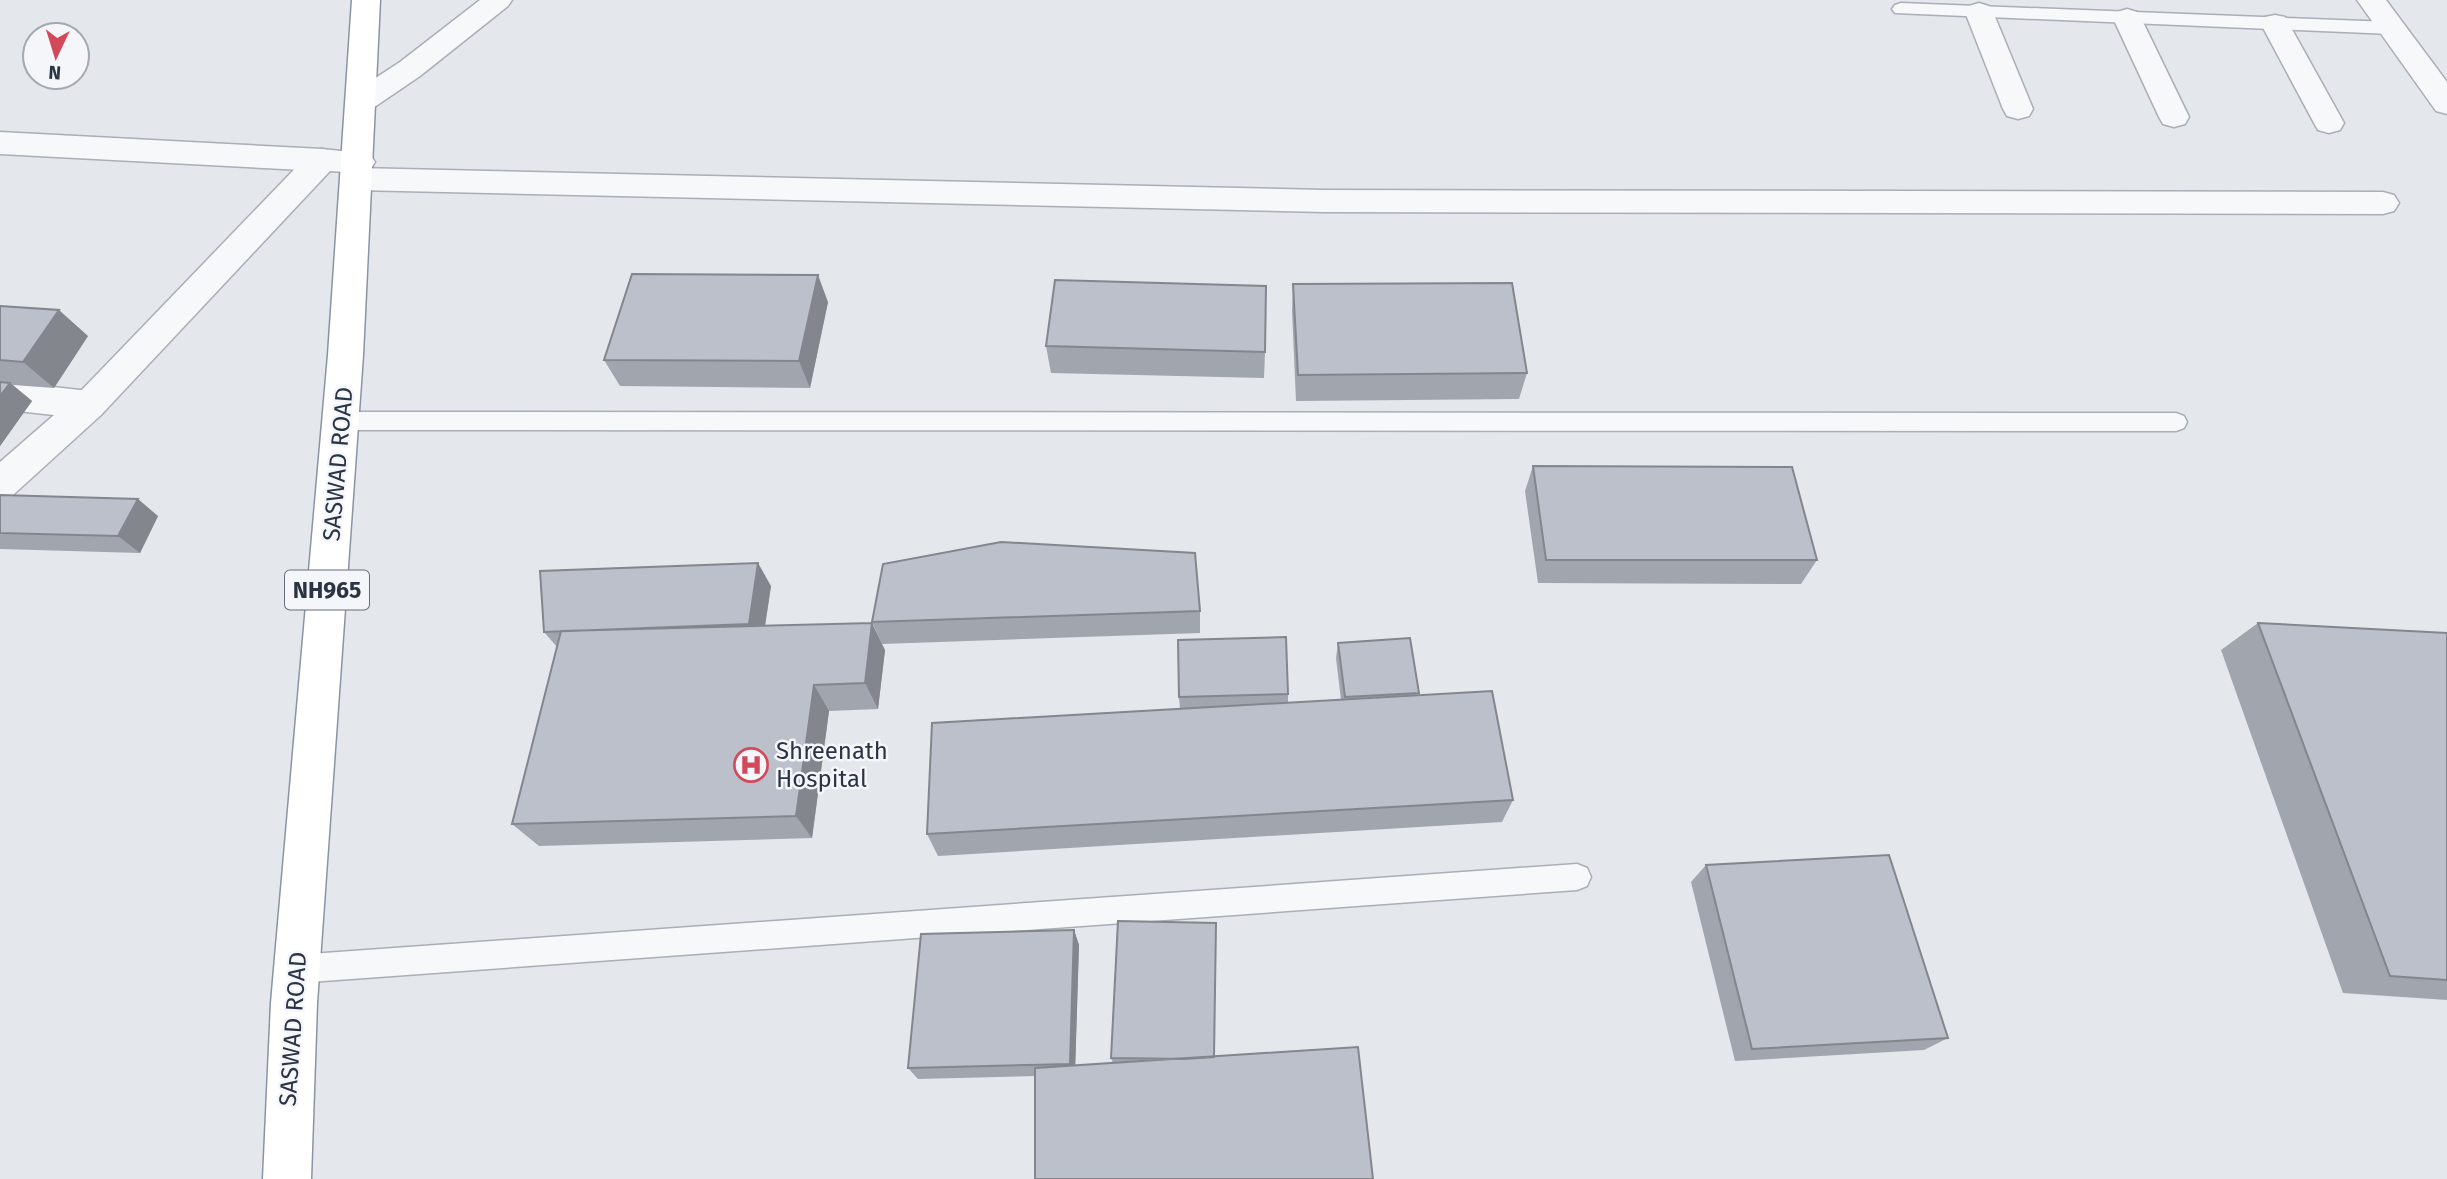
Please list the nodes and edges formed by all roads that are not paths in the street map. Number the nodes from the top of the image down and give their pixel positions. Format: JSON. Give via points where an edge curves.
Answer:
{"nodes":[{"id":1,"x":366,"y":0,"type":"edge"},
{"id":2,"x":498,"y":0,"type":"edge"},
{"id":3,"x":2371,"y":0,"type":"edge"},
{"id":4,"x":1901,"y":9,"type":"dead end"},
{"id":5,"x":1979,"y":12,"type":"junction"},
{"id":6,"x":2127,"y":18,"type":"junction"},
{"id":7,"x":2275,"y":24,"type":"junction"},
{"id":8,"x":2391,"y":28,"type":"junction"},
{"id":9,"x":362,"y":101,"type":"junction"},
{"id":10,"x":2447,"y":104,"type":"edge"},
{"id":11,"x":2018,"y":109,"type":"dead end"},
{"id":12,"x":2174,"y":117,"type":"dead end"},
{"id":13,"x":2329,"y":123,"type":"dead end"},
{"id":14,"x":0,"y":143,"type":"edge"},
{"id":15,"x":346,"y":167,"type":"junction"},
{"id":16,"x":2383,"y":203,"type":"dead end"},
{"id":17,"x":0,"y":395,"type":"edge"},
{"id":18,"x":89,"y":405,"type":"junction"},
{"id":19,"x":342,"y":421,"type":"junction"},
{"id":20,"x":2176,"y":422,"type":"dead end"},
{"id":21,"x":0,"y":484,"type":"edge"},
{"id":22,"x":1577,"y":877,"type":"dead end"},
{"id":23,"x":296,"y":969,"type":"junction"},
{"id":24,"x":287,"y":1179,"type":"edge"}],
"edges":[{"from":1,"to":9,"type":"highway","name":"SASWAD ROAD","number":"NH965"},
{"from":2,"to":9,"type":"street"},
{"from":3,"to":8,"type":"street"},
{"from":4,"to":5,"type":"lane"},
{"from":5,"to":6,"type":"lane"},
{"from":5,"to":11,"type":"street"},
{"from":6,"to":7,"type":"lane"},
{"from":6,"to":12,"type":"street"},
{"from":7,"to":8,"type":"lane"},
{"from":7,"to":13,"type":"street"},
{"from":8,"to":10,"type":"street"},
{"from":9,"to":15,"type":"highway","name":"SASWAD ROAD","number":"NH965"},
{"from":14,"to":15,"type":"street"},
{"from":15,"to":16,"type":"street","via":[[1338,201]]},
{"from":15,"to":18,"type":"street"},
{"from":15,"to":19,"type":"highway","name":"SASWAD ROAD","number":"NH965"},
{"from":17,"to":18,"type":"street"},
{"from":18,"to":21,"type":"street"},
{"from":19,"to":20,"type":"lane"},
{"from":19,"to":23,"type":"highway","name":"SASWAD ROAD","number":"NH965"},
{"from":22,"to":23,"type":"lane"},
{"from":23,"to":24,"type":"highway","name":"SASWAD ROAD","number":"NH965"}]}
